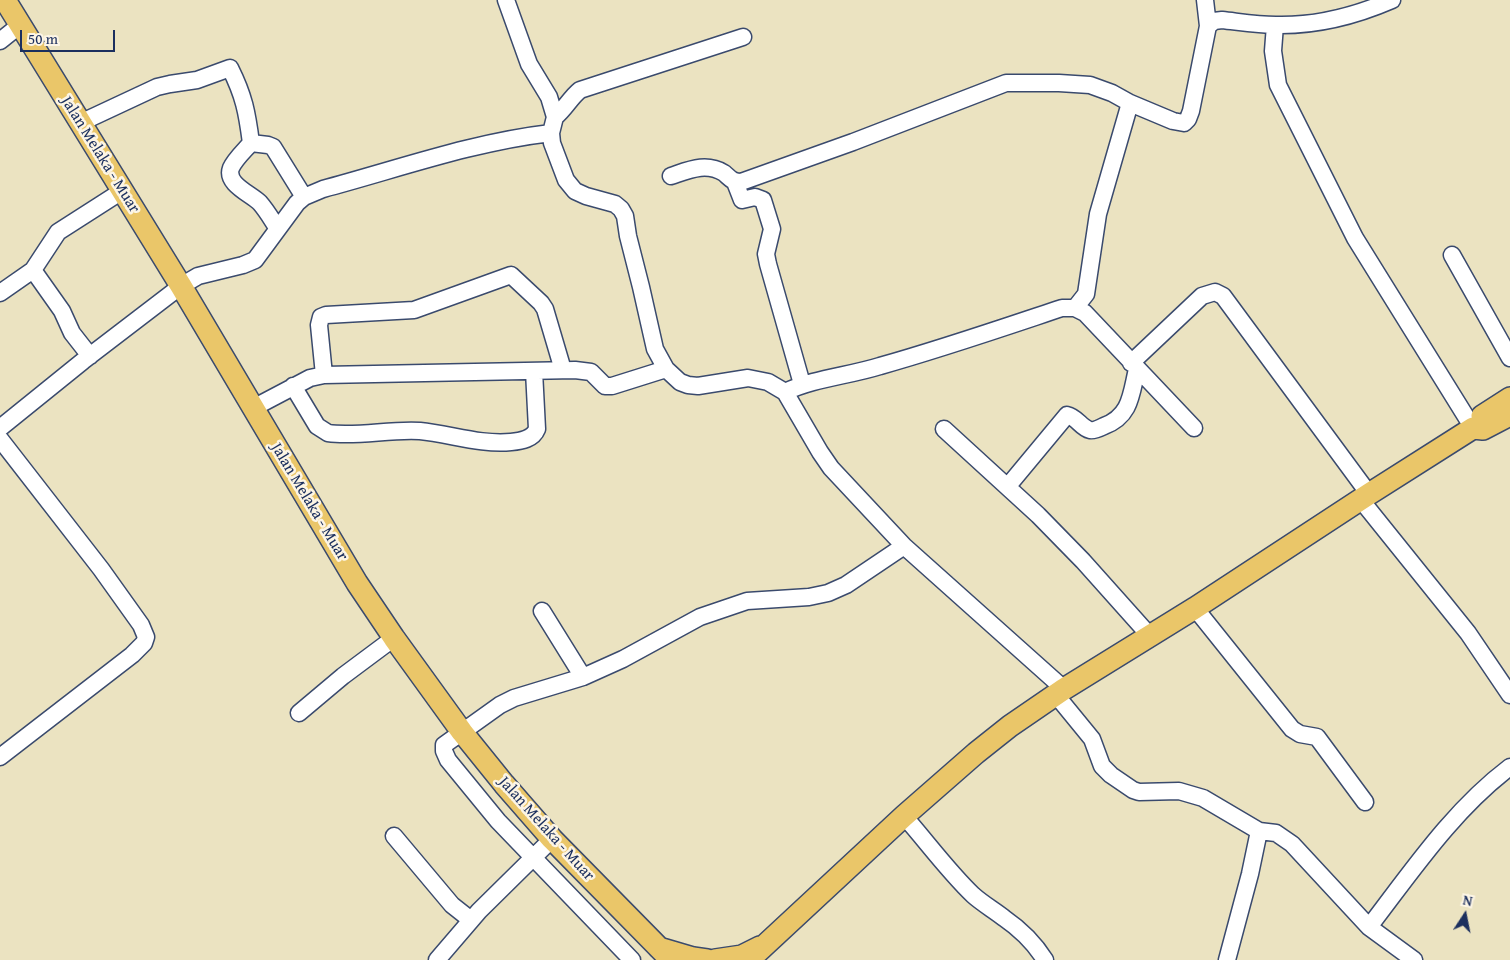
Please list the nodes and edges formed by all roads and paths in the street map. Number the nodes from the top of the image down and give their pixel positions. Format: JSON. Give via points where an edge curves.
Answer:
{"nodes":[{"id":1,"x":5,"y":0,"type":"edge"},
{"id":2,"x":506,"y":0,"type":"edge"},
{"id":3,"x":1206,"y":0,"type":"edge"},
{"id":4,"x":1392,"y":0,"type":"edge"},
{"id":5,"x":20,"y":25,"type":"junction"},
{"id":6,"x":1275,"y":25,"type":"junction"},
{"id":7,"x":1208,"y":26,"type":"junction"},
{"id":8,"x":743,"y":37,"type":"dead end"},
{"id":9,"x":0,"y":41,"type":"edge"},
{"id":10,"x":1130,"y":103,"type":"junction"},
{"id":11,"x":555,"y":117,"type":"junction"},
{"id":12,"x":80,"y":124,"type":"junction"},
{"id":13,"x":551,"y":133,"type":"junction"},
{"id":14,"x":251,"y":143,"type":"junction"},
{"id":15,"x":670,"y":176,"type":"dead end"},
{"id":16,"x":735,"y":182,"type":"junction"},
{"id":17,"x":122,"y":191,"type":"junction"},
{"id":18,"x":304,"y":197,"type":"junction"},
{"id":19,"x":278,"y":229,"type":"junction"},
{"id":20,"x":1452,"y":255,"type":"dead end"},
{"id":21,"x":33,"y":270,"type":"junction"},
{"id":22,"x":181,"y":286,"type":"junction"},
{"id":23,"x":0,"y":293,"type":"edge"},
{"id":24,"x":1075,"y":308,"type":"junction"},
{"id":25,"x":90,"y":356,"type":"junction"},
{"id":26,"x":1510,"y":358,"type":"edge"},
{"id":27,"x":1134,"y":366,"type":"junction"},
{"id":28,"x":666,"y":369,"type":"junction"},
{"id":29,"x":563,"y":370,"type":"junction"},
{"id":30,"x":534,"y":371,"type":"junction"},
{"id":31,"x":324,"y":375,"type":"junction"},
{"id":32,"x":802,"y":384,"type":"junction"},
{"id":33,"x":293,"y":386,"type":"junction"},
{"id":34,"x":784,"y":392,"type":"junction"},
{"id":35,"x":1510,"y":398,"type":"edge"},
{"id":36,"x":253,"y":408,"type":"junction"},
{"id":37,"x":1510,"y":415,"type":"edge"},
{"id":38,"x":3,"y":420,"type":"edge"},
{"id":39,"x":1194,"y":428,"type":"dead end"},
{"id":40,"x":1473,"y":428,"type":"junction"},
{"id":41,"x":944,"y":429,"type":"dead end"},
{"id":42,"x":0,"y":438,"type":"edge"},
{"id":43,"x":1008,"y":486,"type":"junction"},
{"id":44,"x":1365,"y":497,"type":"junction"},
{"id":45,"x":904,"y":546,"type":"junction"},
{"id":46,"x":1195,"y":608,"type":"junction"},
{"id":47,"x":542,"y":611,"type":"dead end"},
{"id":48,"x":1150,"y":636,"type":"junction"},
{"id":49,"x":394,"y":638,"type":"junction"},
{"id":50,"x":583,"y":677,"type":"junction"},
{"id":51,"x":1060,"y":692,"type":"junction"},
{"id":52,"x":1510,"y":695,"type":"edge"},
{"id":53,"x":299,"y":713,"type":"dead end"},
{"id":54,"x":462,"y":732,"type":"junction"},
{"id":55,"x":0,"y":757,"type":"edge"},
{"id":56,"x":1510,"y":767,"type":"edge"},
{"id":57,"x":1364,"y":802,"type":"dead end"},
{"id":58,"x":904,"y":816,"type":"junction"},
{"id":59,"x":1259,"y":831,"type":"junction"},
{"id":60,"x":394,"y":836,"type":"dead end"},
{"id":61,"x":552,"y":839,"type":"junction"},
{"id":62,"x":532,"y":858,"type":"junction"},
{"id":63,"x":471,"y":920,"type":"junction"},
{"id":64,"x":1369,"y":927,"type":"junction"},
{"id":65,"x":665,"y":954,"type":"edge"},
{"id":66,"x":754,"y":955,"type":"edge"},
{"id":67,"x":437,"y":960,"type":"edge"},
{"id":68,"x":632,"y":960,"type":"edge"},
{"id":69,"x":707,"y":960,"type":"edge"},
{"id":70,"x":716,"y":960,"type":"edge"},
{"id":71,"x":1045,"y":960,"type":"edge"},
{"id":72,"x":1227,"y":960,"type":"edge"},
{"id":73,"x":1414,"y":960,"type":"edge"}],
"edges":[{"from":1,"to":5,"type":"main road","name":"Jalan Melaka - Muar"},
{"from":2,"to":11,"type":"street","via":[[526,56],[549,97]]},
{"from":3,"to":7,"type":"street"},
{"from":4,"to":6,"type":"street","via":[[1340,18]]},
{"from":5,"to":9,"type":"street"},
{"from":5,"to":12,"type":"main road","name":"Jalan Melaka - Muar"},
{"from":6,"to":7,"type":"street","via":[[1222,20]]},
{"from":6,"to":40,"type":"street","via":[[1273,51],[1278,85],[1355,238]]},
{"from":7,"to":10,"type":"street","via":[[1191,111],[1185,123]]},
{"from":8,"to":11,"type":"street","via":[[580,90]]},
{"from":10,"to":16,"type":"street","via":[[1090,85],[1006,83],[756,178]]},
{"from":10,"to":24,"type":"street","via":[[1098,214],[1086,294]]},
{"from":11,"to":13,"type":"street"},
{"from":12,"to":14,"type":"street","via":[[157,87],[197,80],[230,68],[247,112]]},
{"from":12,"to":17,"type":"main road","name":"Jalan Melaka - Muar"},
{"from":13,"to":18,"type":"street","via":[[487,144]]},
{"from":13,"to":28,"type":"street","via":[[560,168],[571,186],[586,196],[616,204],[621,209],[655,349]]},
{"from":14,"to":18,"type":"street","via":[[273,147]]},
{"from":14,"to":19,"type":"street","via":[[232,168],[231,176],[268,212]]},
{"from":15,"to":16,"type":"street","via":[[700,167],[715,169]]},
{"from":16,"to":32,"type":"street","via":[[742,200],[755,197],[763,200],[772,229],[766,254],[768,264]]},
{"from":17,"to":21,"type":"street","via":[[58,232]]},
{"from":17,"to":22,"type":"main road","name":"Jalan Melaka - Muar"},
{"from":18,"to":19,"type":"street"},
{"from":19,"to":22,"type":"street","via":[[255,260],[198,276]]},
{"from":20,"to":26,"type":"street"},
{"from":21,"to":23,"type":"street"},
{"from":21,"to":25,"type":"street"},
{"from":22,"to":25,"type":"street"},
{"from":22,"to":36,"type":"main road","name":"Jalan Melaka - Muar"},
{"from":24,"to":27,"type":"street","via":[[1084,313]]},
{"from":24,"to":32,"type":"street","via":[[1062,308],[877,367]]},
{"from":25,"to":38,"type":"street"},
{"from":27,"to":39,"type":"street"},
{"from":27,"to":43,"type":"street","via":[[1128,405],[1122,416],[1092,430],[1067,415]]},
{"from":27,"to":44,"type":"street","via":[[1202,296],[1215,292],[1223,296]]},
{"from":28,"to":29,"type":"street","via":[[612,386],[599,382],[588,370]]},
{"from":28,"to":34,"type":"street","via":[[688,386],[748,378],[768,382]]},
{"from":29,"to":30,"type":"street"},
{"from":29,"to":31,"type":"street","via":[[545,308],[511,275],[414,310],[321,317]]},
{"from":30,"to":31,"type":"street"},
{"from":30,"to":33,"type":"street","via":[[535,434],[511,442],[420,431],[328,433],[317,426]]},
{"from":31,"to":33,"type":"street"},
{"from":32,"to":34,"type":"street"},
{"from":33,"to":36,"type":"street"},
{"from":34,"to":45,"type":"street","via":[[831,468]]},
{"from":35,"to":40,"type":"main road","via":[[1477,419]]},
{"from":36,"to":49,"type":"main road","name":"Jalan Melaka - Muar","via":[[357,584]]},
{"from":37,"to":40,"type":"main road","via":[[1483,428]]},
{"from":40,"to":44,"type":"main road"},
{"from":41,"to":43,"type":"street"},
{"from":42,"to":55,"type":"street","via":[[101,569],[141,624],[146,637],[132,656]]},
{"from":43,"to":48,"type":"street","via":[[1083,561]]},
{"from":44,"to":46,"type":"main road"},
{"from":44,"to":52,"type":"street","via":[[1468,633]]},
{"from":45,"to":50,"type":"street","via":[[853,580],[828,592],[809,597],[747,601],[700,618]]},
{"from":45,"to":51,"type":"street"},
{"from":46,"to":48,"type":"main road"},
{"from":46,"to":57,"type":"street","via":[[1292,730],[1316,738]]},
{"from":47,"to":50,"type":"street"},
{"from":48,"to":51,"type":"main road"},
{"from":49,"to":53,"type":"street"},
{"from":49,"to":54,"type":"main road","name":"Jalan Melaka - Muar"},
{"from":50,"to":54,"type":"street","via":[[514,698]]},
{"from":51,"to":58,"type":"main road","via":[[976,753]]},
{"from":51,"to":59,"type":"street","via":[[1092,739],[1102,766],[1118,780],[1139,792],[1179,792],[1203,798]]},
{"from":54,"to":61,"type":"main road","name":"Jalan Melaka - Muar"},
{"from":54,"to":62,"type":"street","via":[[444,745],[448,760]]},
{"from":56,"to":64,"type":"street","via":[[1460,812]]},
{"from":58,"to":66,"type":"main road"},
{"from":58,"to":71,"type":"street","via":[[961,883],[1006,919]]},
{"from":59,"to":64,"type":"street","via":[[1276,834],[1292,844]]},
{"from":59,"to":72,"type":"street"},
{"from":60,"to":63,"type":"street","via":[[452,905]]},
{"from":61,"to":62,"type":"street"},
{"from":61,"to":65,"type":"main road","name":"Jalan Melaka - Muar"},
{"from":62,"to":63,"type":"street"},
{"from":62,"to":68,"type":"street"},
{"from":63,"to":67,"type":"street"},
{"from":64,"to":73,"type":"street"},
{"from":65,"to":69,"type":"main road"},
{"from":66,"to":70,"type":"main road"}]}
